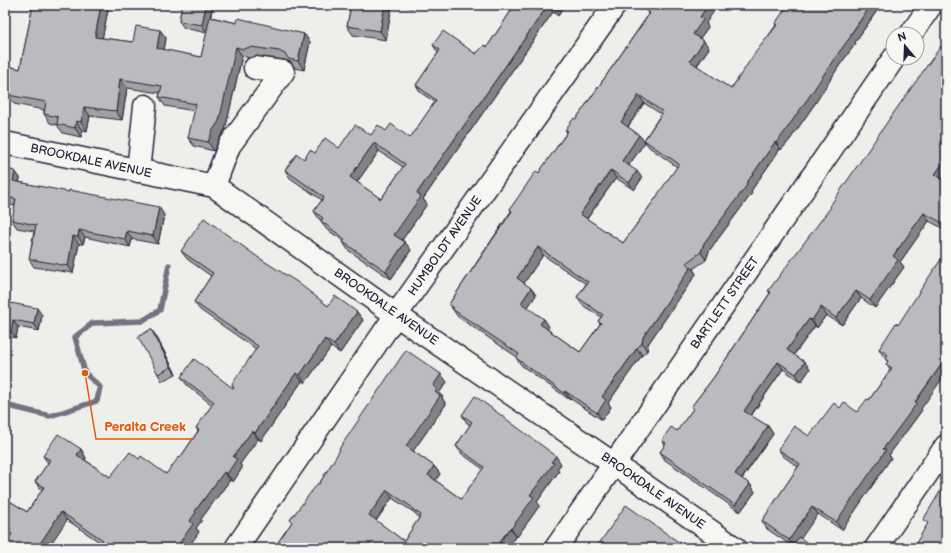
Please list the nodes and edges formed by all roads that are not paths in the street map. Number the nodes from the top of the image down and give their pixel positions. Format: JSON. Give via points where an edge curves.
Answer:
{"nodes":[{"id":1,"x":615,"y":5,"type":"edge"},
{"id":2,"x":931,"y":5,"type":"edge"},
{"id":3,"x":917,"y":26,"type":"edge"},
{"id":4,"x":888,"y":66,"type":"edge"},
{"id":5,"x":255,"y":68,"type":"dead end"},
{"id":6,"x":145,"y":106,"type":"dead end"},
{"id":7,"x":5,"y":143,"type":"edge"},
{"id":8,"x":138,"y":171,"type":"junction"},
{"id":9,"x":214,"y":186,"type":"junction"},
{"id":10,"x":396,"y":315,"type":"junction"},
{"id":11,"x":946,"y":446,"type":"edge"},
{"id":12,"x":614,"y":464,"type":"junction"},
{"id":13,"x":236,"y":548,"type":"edge"},
{"id":14,"x":556,"y":548,"type":"edge"},
{"id":15,"x":735,"y":548,"type":"edge"},
{"id":16,"x":876,"y":548,"type":"edge"}],
"edges":[{"from":1,"to":10,"type":"street","name":"HUMBOLDT AVENUE"},
{"from":2,"to":3,"type":"street"},
{"from":4,"to":12,"type":"street","name":"BARTLETT STREET"},
{"from":5,"to":9,"type":"street","via":[[283,72],[230,146]]},
{"from":6,"to":8,"type":"street"},
{"from":7,"to":8,"type":"street","name":"BROOKDALE AVENUE"},
{"from":8,"to":9,"type":"street","name":"BROOKDALE AVENUE"},
{"from":9,"to":10,"type":"street","name":"BROOKDALE AVENUE"},
{"from":10,"to":12,"type":"street","name":"BROOKDALE AVENUE"},
{"from":10,"to":13,"type":"street","name":"HUMBOLDT AVENUE"},
{"from":11,"to":16,"type":"street"},
{"from":12,"to":14,"type":"street","name":"BARTLETT STREET"},
{"from":12,"to":15,"type":"street","name":"BROOKDALE AVENUE"}]}
